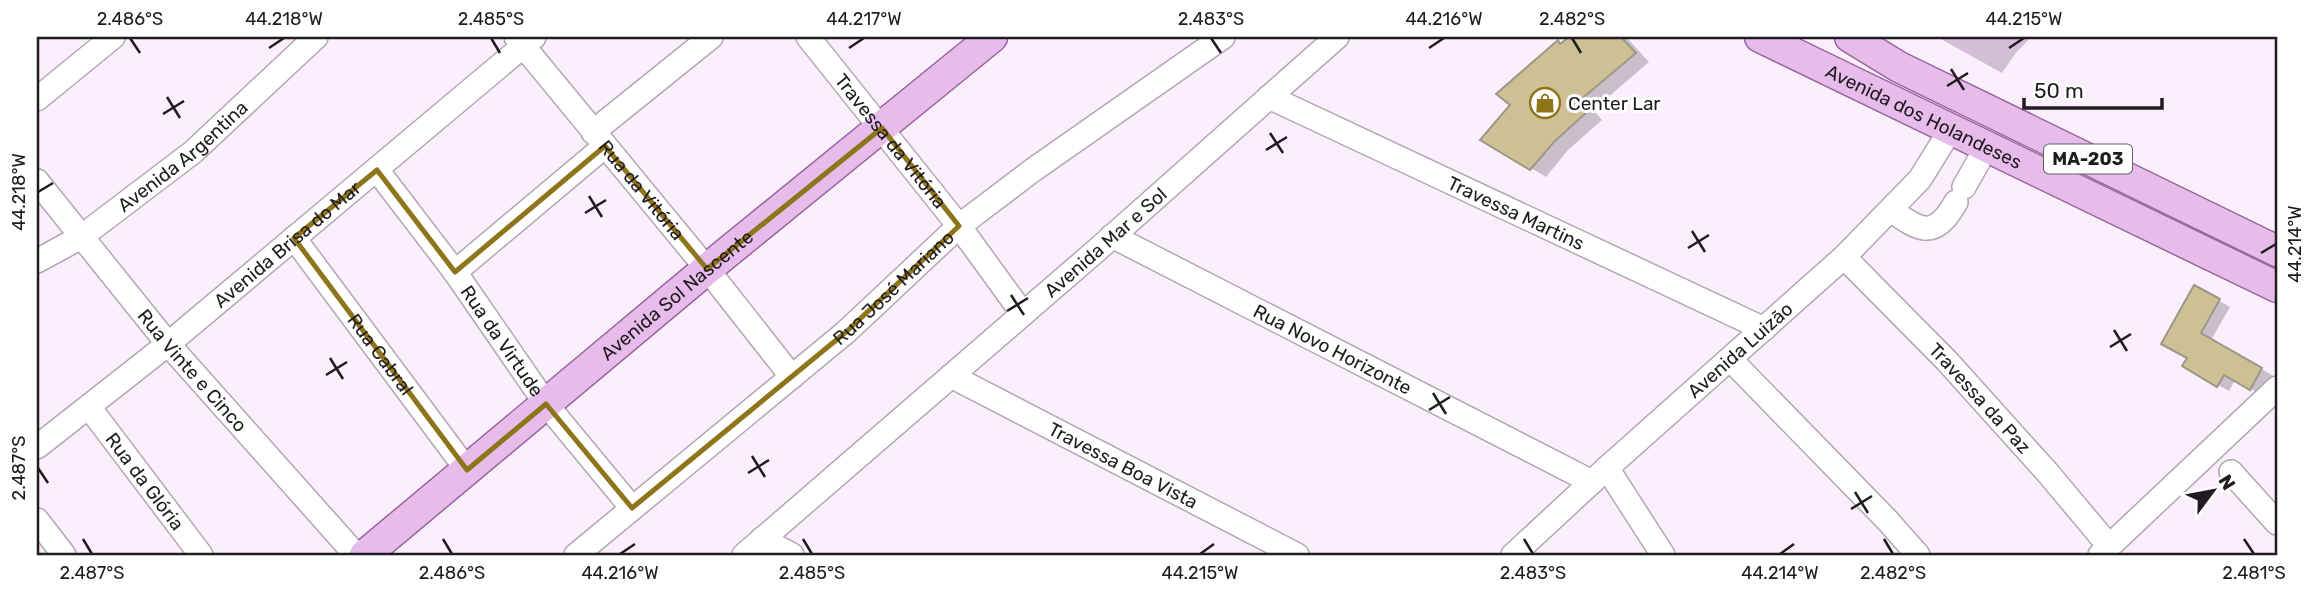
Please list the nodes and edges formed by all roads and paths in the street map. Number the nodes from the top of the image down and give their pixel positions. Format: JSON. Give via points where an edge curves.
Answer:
{"nodes":[{"id":1,"x":316,"y":37,"type":"edge"},
{"id":2,"x":711,"y":37,"type":"edge"},
{"id":3,"x":808,"y":37,"type":"edge"},
{"id":4,"x":992,"y":37,"type":"edge"},
{"id":5,"x":1223,"y":37,"type":"edge"},
{"id":6,"x":1337,"y":37,"type":"edge"},
{"id":7,"x":1760,"y":37,"type":"edge"},
{"id":8,"x":1850,"y":37,"type":"edge"},
{"id":9,"x":107,"y":38,"type":"edge"},
{"id":10,"x":524,"y":40,"type":"edge"},
{"id":11,"x":1269,"y":97,"type":"junction"},
{"id":12,"x":37,"y":99,"type":"edge"},
{"id":13,"x":882,"y":128,"type":"junction"},
{"id":14,"x":1951,"y":129,"type":"junction"},
{"id":15,"x":599,"y":139,"type":"junction"},
{"id":16,"x":1987,"y":146,"type":"junction"},
{"id":17,"x":377,"y":170,"type":"junction"},
{"id":18,"x":37,"y":181,"type":"edge"},
{"id":19,"x":1891,"y":210,"type":"junction"},
{"id":20,"x":959,"y":226,"type":"junction"},
{"id":21,"x":1112,"y":236,"type":"junction"},
{"id":22,"x":81,"y":237,"type":"junction"},
{"id":23,"x":294,"y":238,"type":"junction"},
{"id":24,"x":2277,"y":251,"type":"edge"},
{"id":25,"x":1844,"y":257,"type":"junction"},
{"id":26,"x":37,"y":261,"type":"edge"},
{"id":27,"x":707,"y":270,"type":"junction"},
{"id":28,"x":455,"y":272,"type":"junction"},
{"id":29,"x":2277,"y":287,"type":"edge"},
{"id":30,"x":1023,"y":314,"type":"junction"},
{"id":31,"x":1764,"y":329,"type":"junction"},
{"id":32,"x":169,"y":344,"type":"junction"},
{"id":33,"x":1730,"y":359,"type":"junction"},
{"id":34,"x":951,"y":376,"type":"junction"},
{"id":35,"x":792,"y":377,"type":"junction"},
{"id":36,"x":2277,"y":388,"type":"edge"},
{"id":37,"x":546,"y":404,"type":"junction"},
{"id":38,"x":89,"y":407,"type":"junction"},
{"id":39,"x":37,"y":447,"type":"edge"},
{"id":40,"x":467,"y":470,"type":"junction"},
{"id":41,"x":2231,"y":472,"type":"dead end"},
{"id":42,"x":1599,"y":475,"type":"junction"},
{"id":43,"x":632,"y":508,"type":"junction"},
{"id":44,"x":37,"y":520,"type":"edge"},
{"id":45,"x":2277,"y":523,"type":"edge"},
{"id":46,"x":762,"y":539,"type":"junction"},
{"id":47,"x":2105,"y":551,"type":"edge"},
{"id":48,"x":64,"y":555,"type":"edge"},
{"id":49,"x":201,"y":555,"type":"edge"},
{"id":50,"x":356,"y":555,"type":"edge"},
{"id":51,"x":365,"y":555,"type":"edge"},
{"id":52,"x":576,"y":555,"type":"edge"},
{"id":53,"x":744,"y":555,"type":"edge"},
{"id":54,"x":792,"y":555,"type":"edge"},
{"id":55,"x":1297,"y":555,"type":"edge"},
{"id":56,"x":1513,"y":555,"type":"edge"},
{"id":57,"x":1663,"y":555,"type":"edge"},
{"id":58,"x":1918,"y":555,"type":"edge"}],
"edges":[{"from":1,"to":22,"type":"street","name":"Avenida Argentina","via":[[193,152]]},
{"from":2,"to":15,"type":"street"},
{"from":3,"to":13,"type":"street","name":"Travessa da Vitória"},
{"from":4,"to":13,"type":"main road","name":"Avenida Sol Nascente"},
{"from":5,"to":20,"type":"street","name":"Rua José Mariano"},
{"from":6,"to":11,"type":"street","name":"Avenida Mar e Sol"},
{"from":7,"to":14,"type":"main road","name":"Avenida dos Holandeses","number":"MA-203"},
{"from":8,"to":24,"type":"main road","name":"Avenida dos Holandeses","number":"MA-203","via":[[1899,68]]},
{"from":9,"to":12,"type":"street"},
{"from":10,"to":15,"type":"street","name":"Rua da Vitória"},
{"from":10,"to":17,"type":"street","name":"Avenida Brisa do Mar"},
{"from":11,"to":21,"type":"street","name":"Avenida Mar e Sol"},
{"from":11,"to":31,"type":"street","name":"Travessa Martins"},
{"from":13,"to":20,"type":"street","name":"Travessa da Vitória"},
{"from":13,"to":27,"type":"main road","name":"Avenida Sol Nascente"},
{"from":14,"to":16,"type":"main road","name":"Avenida dos Holandeses","number":"MA-203"},
{"from":14,"to":19,"type":"street","name":"Avenida Luizão","via":[[1920,179]]},
{"from":15,"to":27,"type":"street","name":"Rua da Vitória"},
{"from":15,"to":28,"type":"street"},
{"from":16,"to":19,"type":"street","via":[[1942,223],[1926,228]]},
{"from":16,"to":29,"type":"main road","name":"Avenida dos Holandeses","number":"MA-203"},
{"from":17,"to":23,"type":"street","name":"Avenida Brisa do Mar"},
{"from":17,"to":28,"type":"street","name":"Rua da Virtude"},
{"from":18,"to":22,"type":"street","name":"Rua Vinte e Cinco"},
{"from":19,"to":25,"type":"street","name":"Avenida Luizão"},
{"from":20,"to":30,"type":"street","name":"Travessa da Vitória"},
{"from":20,"to":35,"type":"street","name":"Rua José Mariano"},
{"from":21,"to":30,"type":"street","name":"Avenida Mar e Sol"},
{"from":21,"to":42,"type":"street","name":"Rua Novo Horizonte"},
{"from":22,"to":26,"type":"street","name":"Avenida Argentina"},
{"from":22,"to":32,"type":"street","name":"Rua Vinte e Cinco"},
{"from":23,"to":32,"type":"street","name":"Avenida Brisa do Mar"},
{"from":23,"to":40,"type":"street","name":"Rua Cabral"},
{"from":25,"to":31,"type":"street","name":"Avenida Luizão"},
{"from":25,"to":47,"type":"street","name":"Travessa da Paz","via":[[2047,472]]},
{"from":27,"to":35,"type":"street","name":"Rua da Vitória"},
{"from":27,"to":37,"type":"main road","name":"Avenida Sol Nascente"},
{"from":28,"to":37,"type":"street","name":"Rua da Virtude"},
{"from":30,"to":34,"type":"street","name":"Avenida Mar e Sol"},
{"from":31,"to":33,"type":"street","name":"Avenida Luizão"},
{"from":32,"to":38,"type":"street","name":"Avenida Brisa do Mar"},
{"from":32,"to":50,"type":"street","name":"Rua Vinte e Cinco"},
{"from":33,"to":42,"type":"street","name":"Avenida Luizão"},
{"from":33,"to":58,"type":"street"},
{"from":34,"to":46,"type":"street","name":"Avenida Mar e Sol"},
{"from":34,"to":55,"type":"street","name":"Travessa Boa Vista"},
{"from":35,"to":43,"type":"street","name":"Rua José Mariano"},
{"from":36,"to":47,"type":"street"},
{"from":37,"to":40,"type":"main road","name":"Avenida Sol Nascente"},
{"from":37,"to":43,"type":"street","name":"Rua da Virtude"},
{"from":38,"to":39,"type":"street","name":"Avenida Brisa do Mar"},
{"from":38,"to":49,"type":"street","name":"Rua da Glória"},
{"from":40,"to":51,"type":"main road","name":"Avenida Sol Nascente"},
{"from":41,"to":45,"type":"street"},
{"from":42,"to":56,"type":"street","name":"Avenida Luizão"},
{"from":42,"to":57,"type":"street"},
{"from":43,"to":52,"type":"street","name":"Rua José Mariano"},
{"from":44,"to":48,"type":"street"},
{"from":46,"to":53,"type":"street","name":"Avenida Mar e Sol"},
{"from":46,"to":54,"type":"street"}]}
